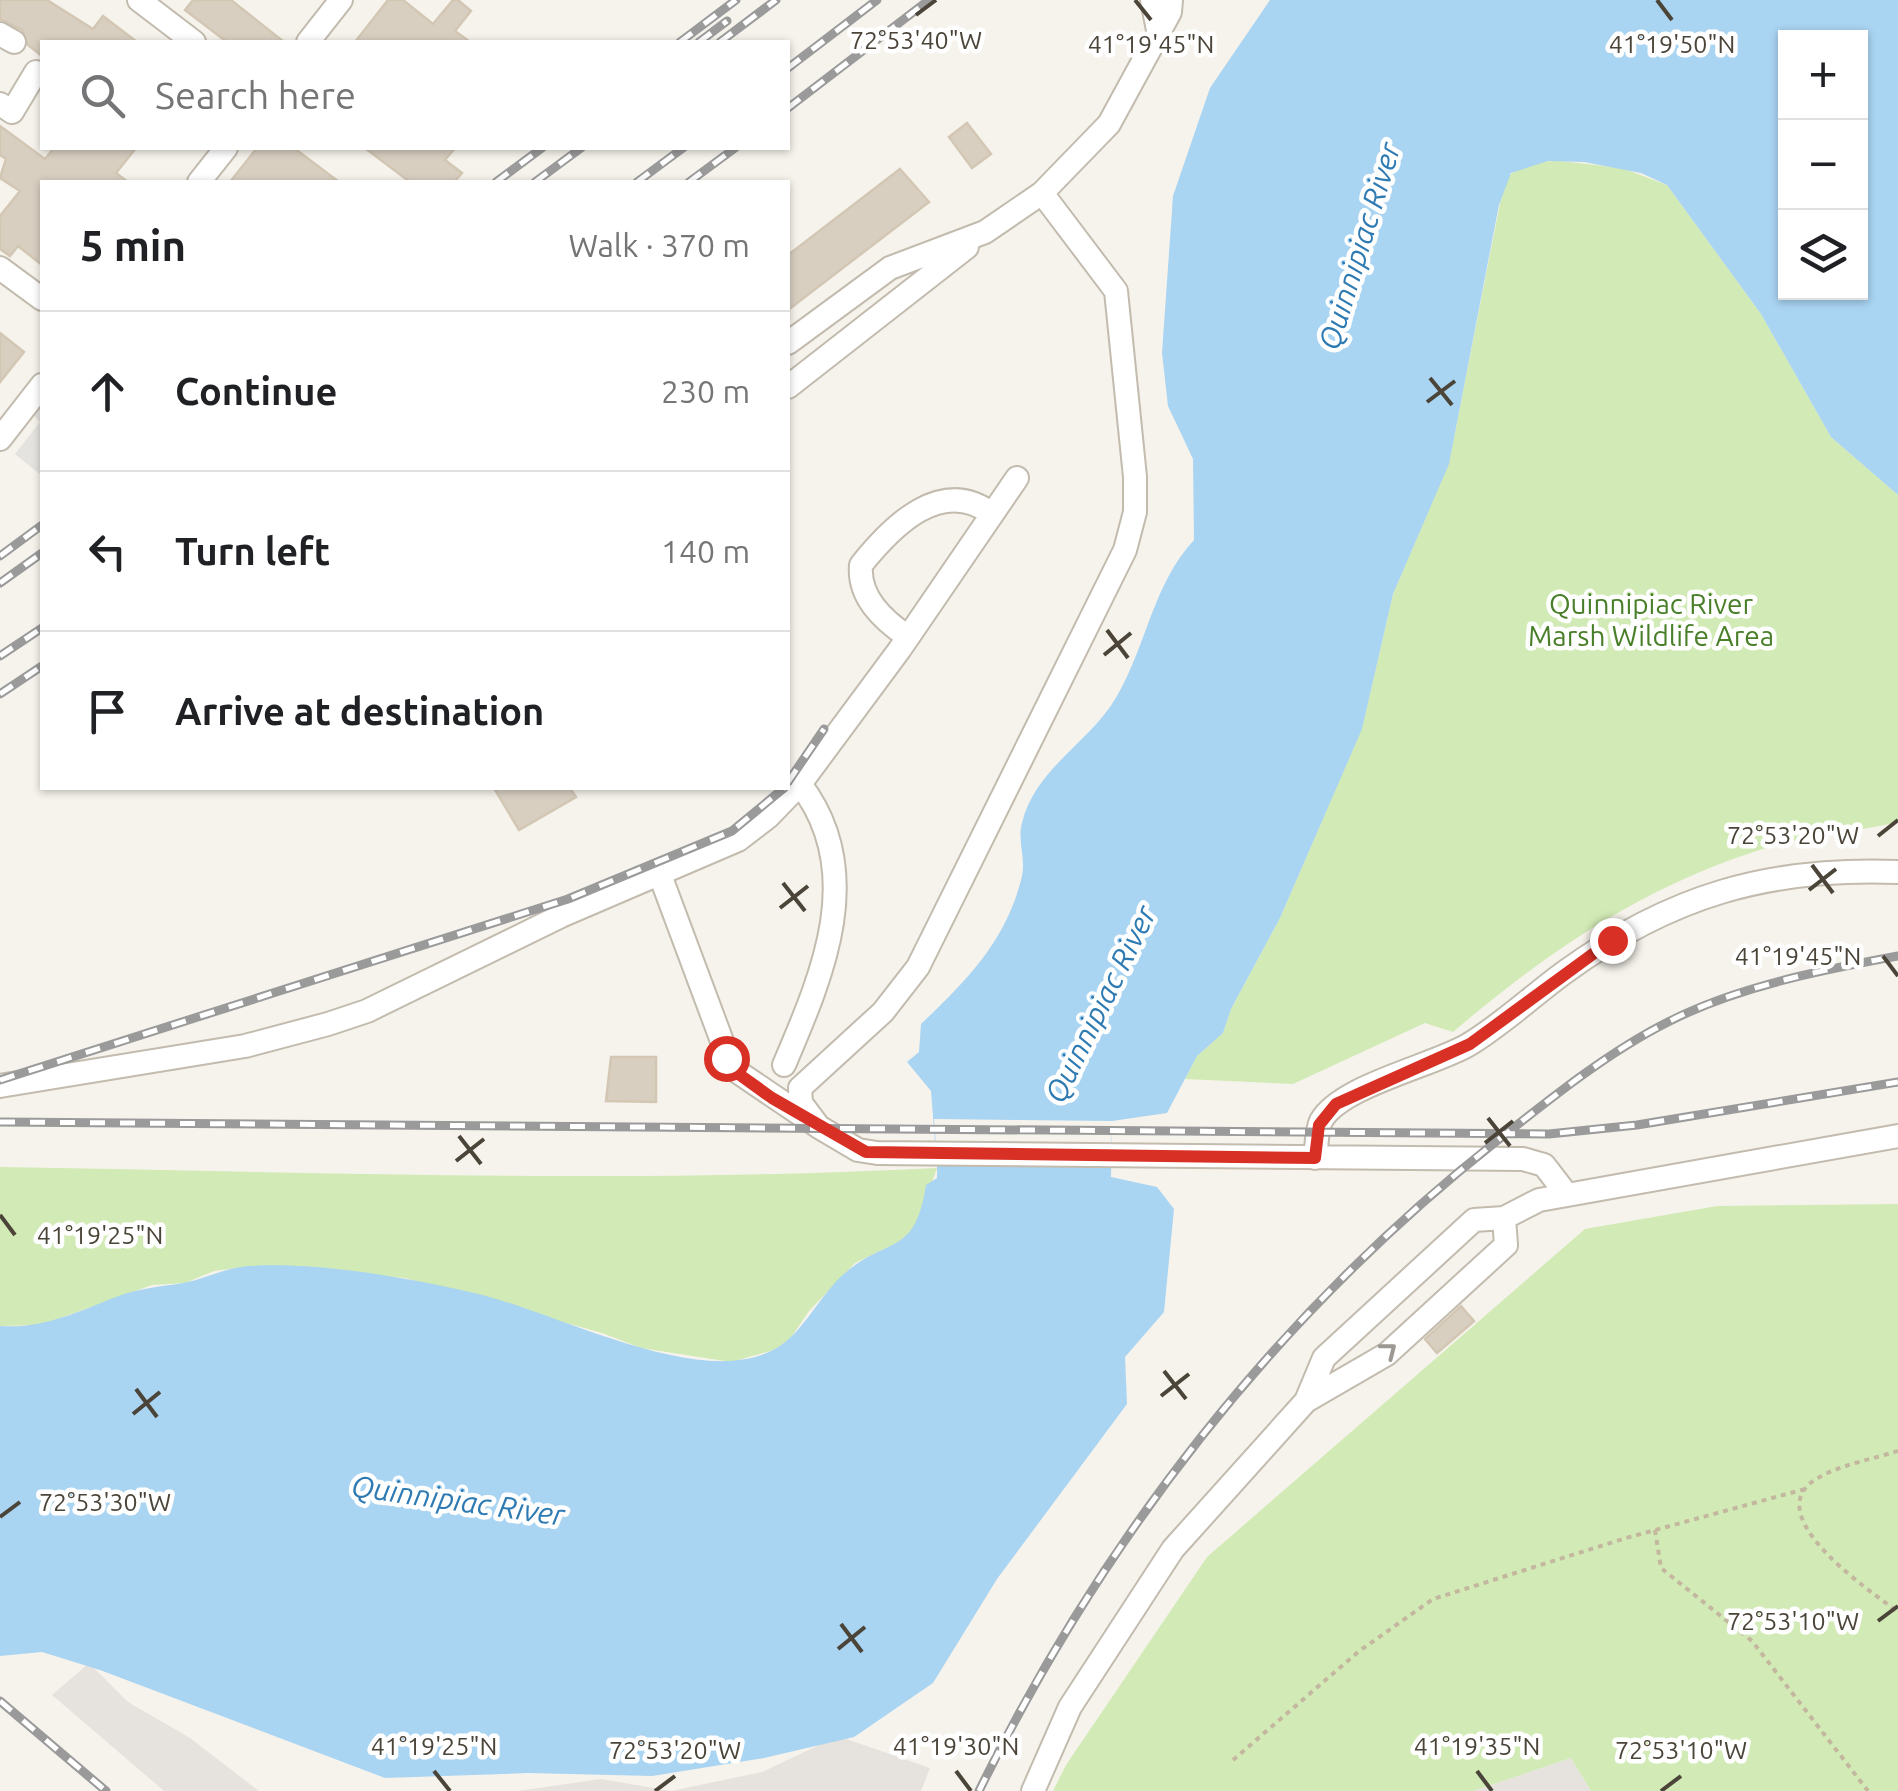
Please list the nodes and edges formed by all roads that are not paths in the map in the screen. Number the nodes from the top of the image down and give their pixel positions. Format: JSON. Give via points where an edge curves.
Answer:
{"nodes":[{"id":1,"x":139,"y":0,"type":"edge"},
{"id":2,"x":341,"y":0,"type":"edge"},
{"id":3,"x":1152,"y":0,"type":"edge"},
{"id":4,"x":1170,"y":0,"type":"edge"},
{"id":5,"x":1158,"y":30,"type":"junction"},
{"id":6,"x":191,"y":40,"type":"edge"},
{"id":7,"x":310,"y":40,"type":"edge"},
{"id":8,"x":36,"y":72,"type":"dead end"},
{"id":9,"x":0,"y":104,"type":"edge"},
{"id":10,"x":224,"y":150,"type":"edge"},
{"id":11,"x":201,"y":180,"type":"edge"},
{"id":12,"x":1042,"y":192,"type":"junction"},
{"id":13,"x":986,"y":232,"type":"junction"},
{"id":14,"x":0,"y":268,"type":"edge"},
{"id":15,"x":40,"y":298,"type":"edge"},
{"id":16,"x":790,"y":342,"type":"edge"},
{"id":17,"x":790,"y":384,"type":"edge"},
{"id":18,"x":40,"y":388,"type":"edge"},
{"id":19,"x":0,"y":440,"type":"edge"},
{"id":20,"x":1017,"y":478,"type":"dead end"},
{"id":21,"x":992,"y":514,"type":"junction"},
{"id":22,"x":908,"y":637,"type":"junction"},
{"id":23,"x":800,"y":784,"type":"junction"},
{"id":24,"x":1898,"y":872,"type":"edge"},
{"id":25,"x":660,"y":875,"type":"junction"},
{"id":26,"x":784,"y":1064,"type":"dead end"},
{"id":27,"x":0,"y":1086,"type":"edge"},
{"id":28,"x":819,"y":1127,"type":"junction"},
{"id":29,"x":1898,"y":1136,"type":"edge"},
{"id":30,"x":1315,"y":1158,"type":"junction"},
{"id":31,"x":1567,"y":1195,"type":"junction"},
{"id":32,"x":1504,"y":1218,"type":"junction"},
{"id":33,"x":1306,"y":1401,"type":"junction"},
{"id":34,"x":1032,"y":1791,"type":"edge"}],
"edges":[{"from":1,"to":6,"type":"street"},
{"from":2,"to":7,"type":"street"},
{"from":3,"to":5,"type":"street"},
{"from":4,"to":5,"type":"street"},
{"from":5,"to":12,"type":"street","via":[[1109,124]]},
{"from":8,"to":9,"type":"street","via":[[12,112]]},
{"from":10,"to":11,"type":"street"},
{"from":12,"to":13,"type":"street"},
{"from":12,"to":28,"type":"street","via":[[1116,291],[1136,477],[1131,530],[1099,611],[918,967],[884,1012],[800,1088],[801,1103]]},
{"from":13,"to":16,"type":"street","via":[[890,268]]},
{"from":13,"to":17,"type":"street"},
{"from":14,"to":15,"type":"street"},
{"from":18,"to":19,"type":"street"},
{"from":20,"to":21,"type":"street"},
{"from":21,"to":22,"type":"street"},
{"from":21,"to":22,"type":"street","via":[[967,500],[940,500],[885,537],[862,565],[868,599]]},
{"from":22,"to":23,"type":"street"},
{"from":23,"to":25,"type":"street","via":[[751,832]]},
{"from":23,"to":26,"type":"street","via":[[826,833],[834,922],[821,977]]},
{"from":24,"to":30,"type":"street","via":[[1767,878],[1656,915],[1573,966],[1470,1044],[1336,1104],[1319,1125]]},
{"from":25,"to":27,"type":"street","via":[[328,1024],[245,1046]]},
{"from":25,"to":28,"type":"street","via":[[732,1068]]},
{"from":28,"to":30,"type":"street","via":[[866,1152]]},
{"from":29,"to":31,"type":"street"},
{"from":30,"to":31,"type":"street","via":[[1535,1160],[1557,1176]]},
{"from":31,"to":32,"type":"street"},
{"from":32,"to":33,"type":"street","via":[[1474,1220],[1324,1358]]},
{"from":33,"to":32,"type":"street","one_way":true,"via":[[1387,1354],[1506,1245]]},
{"from":33,"to":34,"type":"street","via":[[1173,1549],[1070,1707]]}]}
